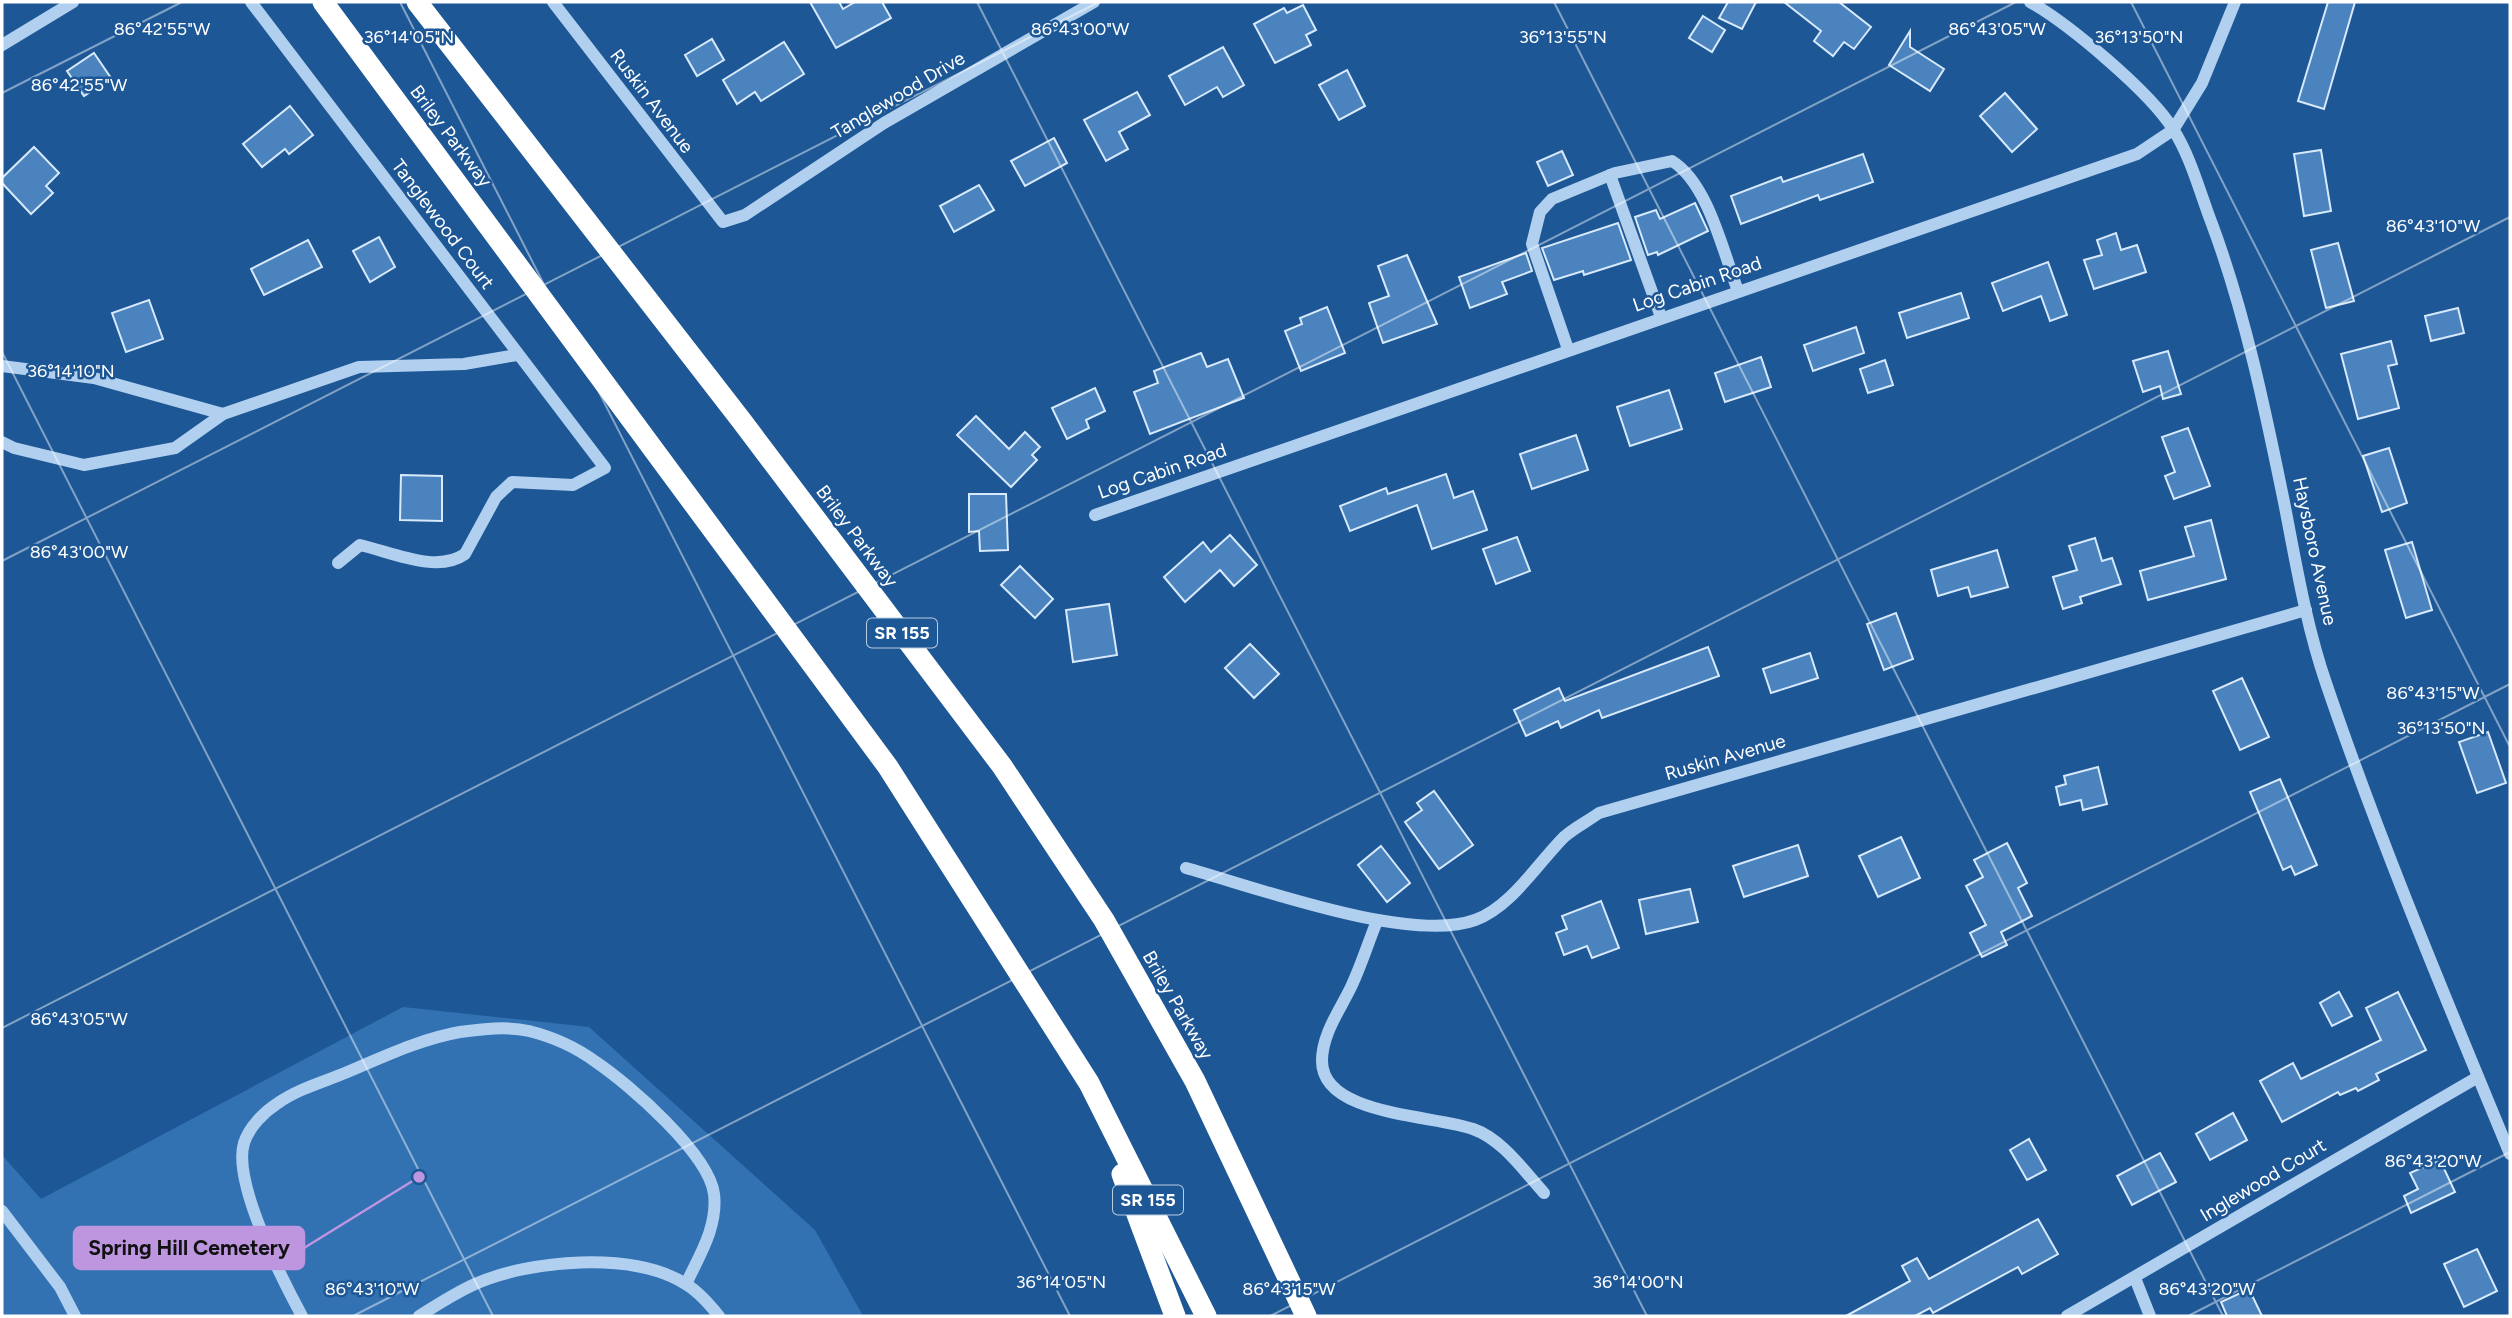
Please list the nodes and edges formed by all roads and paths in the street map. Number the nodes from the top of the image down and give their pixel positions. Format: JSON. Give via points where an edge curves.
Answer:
{"nodes":[{"id":1,"x":73,"y":2,"type":"edge"},
{"id":2,"x":251,"y":2,"type":"edge"},
{"id":3,"x":323,"y":2,"type":"edge"},
{"id":4,"x":417,"y":2,"type":"edge"},
{"id":5,"x":553,"y":2,"type":"edge"},
{"id":6,"x":1094,"y":2,"type":"edge"},
{"id":7,"x":2031,"y":2,"type":"edge"},
{"id":8,"x":2235,"y":2,"type":"edge"},
{"id":9,"x":2,"y":45,"type":"edge"},
{"id":10,"x":2174,"y":130,"type":"junction"},
{"id":11,"x":1610,"y":175,"type":"junction"},
{"id":12,"x":723,"y":222,"type":"joint"},
{"id":13,"x":1738,"y":291,"type":"junction"},
{"id":14,"x":1661,"y":317,"type":"junction"},
{"id":15,"x":1568,"y":349,"type":"junction"},
{"id":16,"x":517,"y":355,"type":"junction"},
{"id":17,"x":2,"y":366,"type":"edge"},
{"id":18,"x":223,"y":414,"type":"junction"},
{"id":19,"x":2,"y":442,"type":"edge"},
{"id":20,"x":1095,"y":515,"type":"dead end"},
{"id":21,"x":338,"y":563,"type":"dead end"},
{"id":22,"x":2306,"y":610,"type":"junction"},
{"id":23,"x":1186,"y":868,"type":"dead end"},
{"id":24,"x":1377,"y":921,"type":"junction"},
{"id":25,"x":2479,"y":1077,"type":"junction"},
{"id":26,"x":1089,"y":1083,"type":"junction"},
{"id":27,"x":2510,"y":1154,"type":"edge"},
{"id":28,"x":1544,"y":1193,"type":"dead end"},
{"id":29,"x":2,"y":1211,"type":"edge"},
{"id":30,"x":2134,"y":1278,"type":"junction"},
{"id":31,"x":686,"y":1284,"type":"junction"},
{"id":32,"x":75,"y":1316,"type":"edge"},
{"id":33,"x":302,"y":1316,"type":"edge"},
{"id":34,"x":419,"y":1316,"type":"edge"},
{"id":35,"x":719,"y":1316,"type":"edge"},
{"id":36,"x":1175,"y":1316,"type":"edge"},
{"id":37,"x":1206,"y":1316,"type":"edge"},
{"id":38,"x":1306,"y":1316,"type":"edge"},
{"id":39,"x":2067,"y":1316,"type":"edge"},
{"id":40,"x":2150,"y":1316,"type":"edge"}],
"edges":[{"from":1,"to":9,"type":"street"},
{"from":2,"to":16,"type":"street","name":"Tanglewood Court"},
{"from":3,"to":26,"type":"highway","name":"Briley Parkway","number":"SR 155","via":[[888,767]]},
{"from":4,"to":38,"type":"highway","name":"Briley Parkway","number":"SR 155","via":[[1002,766],[1104,920],[1195,1081]]},
{"from":5,"to":12,"type":"street","name":"Ruskin Avenue"},
{"from":6,"to":12,"type":"street","name":"Tanglewood Drive","via":[[884,122],[745,215]]},
{"from":7,"to":10,"type":"street","name":"Haysboro Avenue","via":[[2105,59],[2152,102]]},
{"from":8,"to":10,"type":"street","name":"Log Cabin Road","via":[[2202,83]]},
{"from":10,"to":13,"type":"street","name":"Log Cabin Road","via":[[2137,154]]},
{"from":10,"to":22,"type":"street","name":"Haysboro Avenue","via":[[2223,253],[2266,411]]},
{"from":11,"to":13,"type":"street","via":[[1672,161],[1688,171]]},
{"from":11,"to":14,"type":"street"},
{"from":11,"to":15,"type":"street","via":[[1552,200],[1539,212],[1532,244]]},
{"from":13,"to":14,"type":"street","name":"Log Cabin Road"},
{"from":14,"to":15,"type":"street","name":"Log Cabin Road"},
{"from":15,"to":20,"type":"street","name":"Log Cabin Road"},
{"from":16,"to":18,"type":"street","via":[[464,365],[359,367]]},
{"from":16,"to":21,"type":"street","name":"Tanglewood Court","via":[[605,468],[573,485],[512,482],[496,497],[465,554],[456,560],[441,564],[360,545]]},
{"from":17,"to":18,"type":"street","via":[[94,378]]},
{"from":18,"to":19,"type":"street","via":[[175,448],[84,465]]},
{"from":22,"to":24,"type":"street","name":"Ruskin Avenue","via":[[1599,813],[1567,835],[1502,903],[1476,920],[1441,926]]},
{"from":22,"to":25,"type":"street","name":"Haysboro Avenue","via":[[2325,681]]},
{"from":23,"to":24,"type":"street","name":"Ruskin Avenue"},
{"from":24,"to":28,"type":"street","via":[[1326,1036],[1325,1076],[1333,1089],[1354,1101],[1474,1129],[1499,1145]]},
{"from":25,"to":27,"type":"street","name":"Haysboro Avenue"},
{"from":25,"to":30,"type":"street","name":"Inglewood Court"},
{"from":26,"to":36,"type":"highway"},
{"from":26,"to":37,"type":"highway","name":"Briley Parkway","number":"SR 155"},
{"from":29,"to":32,"type":"street","via":[[60,1287]]},
{"from":30,"to":39,"type":"street","name":"Inglewood Court"},
{"from":30,"to":40,"type":"street"},
{"from":31,"to":33,"type":"street","via":[[713,1221],[714,1193],[707,1170],[676,1133],[597,1062],[564,1043],[528,1031],[492,1029],[419,1042],[299,1092],[277,1103],[249,1132],[242,1163],[246,1184]]},
{"from":31,"to":34,"type":"street","via":[[652,1269],[596,1262],[563,1265],[476,1284]]},
{"from":31,"to":35,"type":"street"}]}
